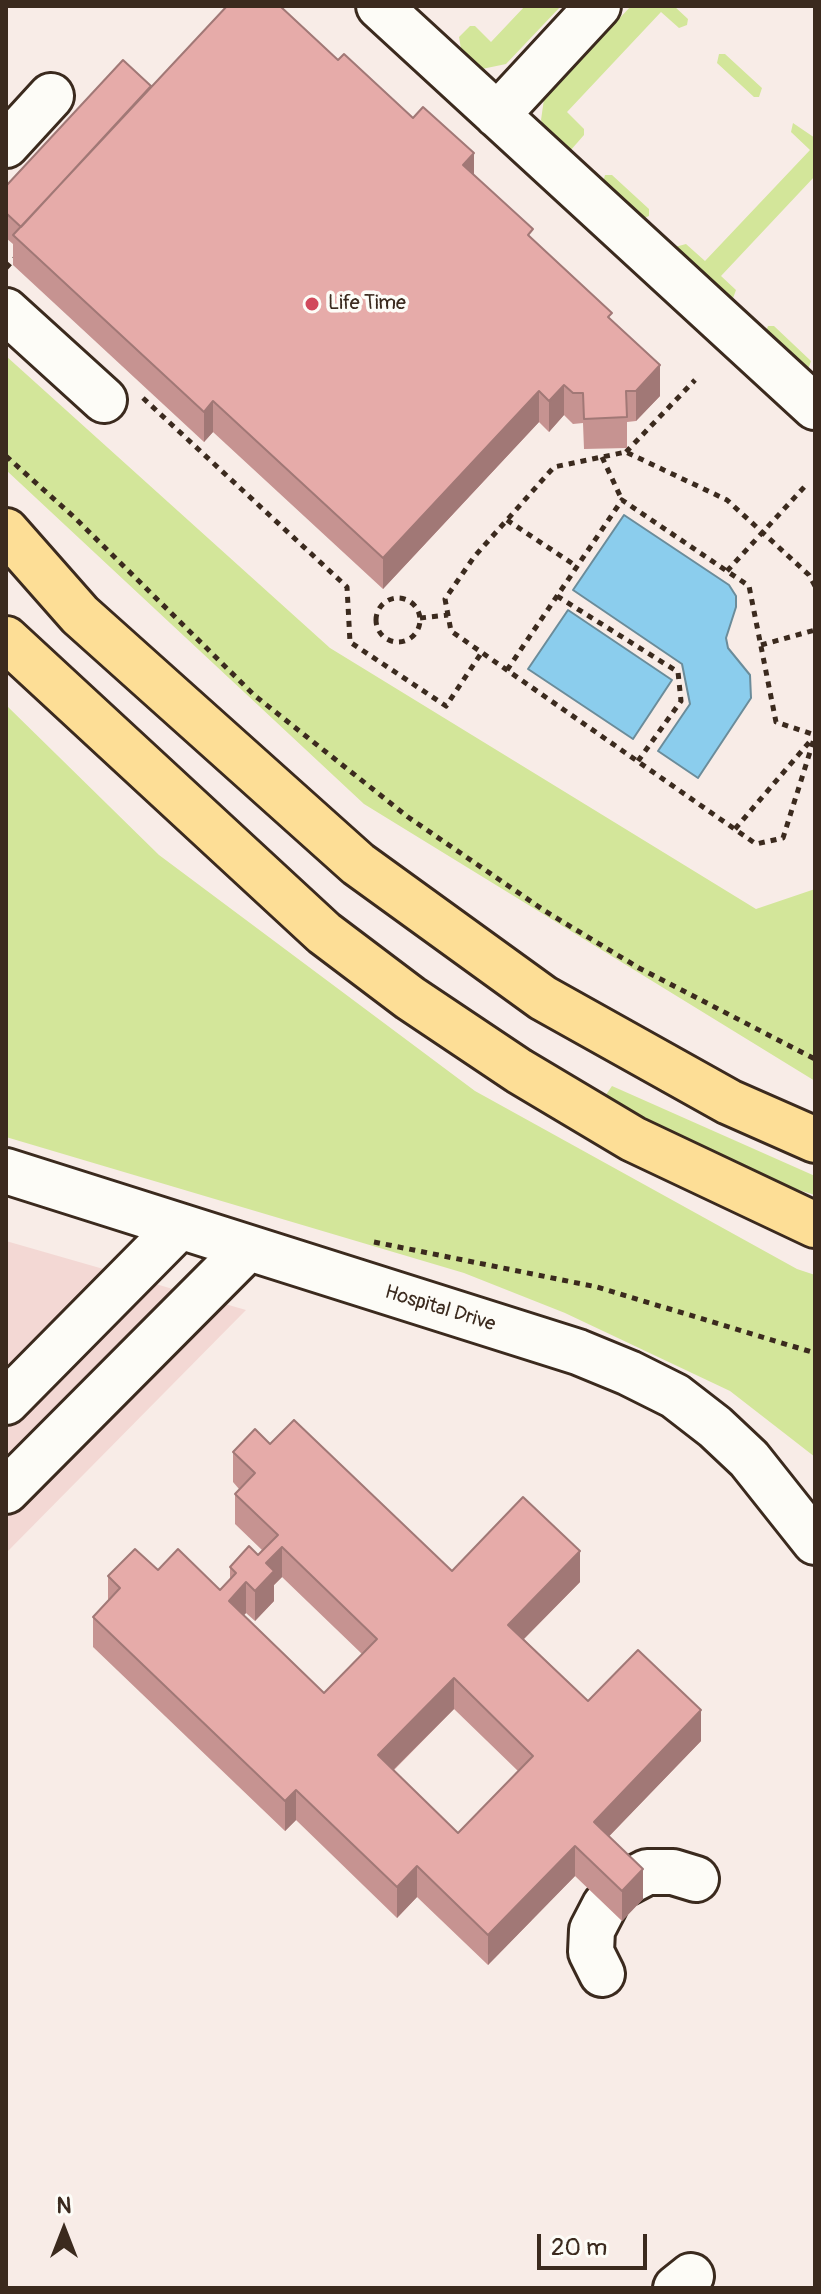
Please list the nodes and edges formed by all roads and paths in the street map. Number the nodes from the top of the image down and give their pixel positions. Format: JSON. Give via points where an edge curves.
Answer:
{"nodes":[{"id":1,"x":379,"y":6,"type":"edge"},
{"id":2,"x":598,"y":6,"type":"edge"},
{"id":3,"x":51,"y":96,"type":"dead end"},
{"id":4,"x":497,"y":115,"type":"junction"},
{"id":5,"x":6,"y":145,"type":"edge"},
{"id":6,"x":21,"y":252,"type":"edge"},
{"id":7,"x":6,"y":268,"type":"edge"},
{"id":8,"x":6,"y":311,"type":"edge"},
{"id":9,"x":695,"y":380,"type":"dead end"},
{"id":10,"x":104,"y":400,"type":"joint"},
{"id":11,"x":815,"y":407,"type":"edge"},
{"id":12,"x":626,"y":452,"type":"junction"},
{"id":13,"x":6,"y":456,"type":"edge"},
{"id":14,"x":602,"y":457,"type":"junction"},
{"id":15,"x":807,"y":484,"type":"dead end"},
{"id":16,"x":622,"y":500,"type":"junction"},
{"id":17,"x":507,"y":520,"type":"junction"},
{"id":18,"x":6,"y":531,"type":"edge"},
{"id":19,"x":762,"y":533,"type":"junction"},
{"id":20,"x":6,"y":566,"type":"edge"},
{"id":21,"x":576,"y":566,"type":"junction"},
{"id":22,"x":727,"y":571,"type":"junction"},
{"id":23,"x":815,"y":586,"type":"edge"},
{"id":24,"x":557,"y":596,"type":"junction"},
{"id":25,"x":80,"y":615,"type":"junction"},
{"id":26,"x":448,"y":615,"type":"junction"},
{"id":27,"x":420,"y":618,"type":"junction"},
{"id":28,"x":815,"y":630,"type":"edge"},
{"id":29,"x":6,"y":639,"type":"edge"},
{"id":30,"x":761,"y":645,"type":"junction"},
{"id":31,"x":482,"y":652,"type":"junction"},
{"id":32,"x":507,"y":670,"type":"junction"},
{"id":33,"x":815,"y":735,"type":"edge"},
{"id":34,"x":638,"y":761,"type":"junction"},
{"id":35,"x":735,"y":829,"type":"junction"},
{"id":36,"x":815,"y":1059,"type":"edge"},
{"id":37,"x":815,"y":1140,"type":"edge"},
{"id":38,"x":6,"y":1171,"type":"edge"},
{"id":39,"x":815,"y":1225,"type":"edge"},
{"id":40,"x":179,"y":1227,"type":"junction"},
{"id":41,"x":369,"y":1241,"type":"dead end"},
{"id":42,"x":247,"y":1249,"type":"junction"},
{"id":43,"x":815,"y":1353,"type":"edge"},
{"id":44,"x":6,"y":1402,"type":"edge"},
{"id":45,"x":6,"y":1491,"type":"edge"},
{"id":46,"x":810,"y":1524,"type":"edge"},
{"id":47,"x":696,"y":1879,"type":"dead end"},
{"id":48,"x":602,"y":1974,"type":"dead end"}],
"edges":[{"from":1,"to":4,"type":"lane"},
{"from":2,"to":4,"type":"lane"},
{"from":3,"to":5,"type":"lane"},
{"from":4,"to":11,"type":"lane"},
{"from":6,"to":7,"type":"path"},
{"from":8,"to":10,"type":"lane"},
{"from":9,"to":12,"type":"path"},
{"from":10,"to":31,"type":"path","via":[[132,388],[347,587],[350,642],[446,706]]},
{"from":12,"to":14,"type":"path"},
{"from":12,"to":19,"type":"path","via":[[727,500]]},
{"from":13,"to":36,"type":"path","via":[[254,695],[408,817],[639,968]]},
{"from":14,"to":16,"type":"path"},
{"from":14,"to":17,"type":"path","via":[[554,467]]},
{"from":15,"to":19,"type":"path"},
{"from":16,"to":21,"type":"path"},
{"from":16,"to":22,"type":"path"},
{"from":17,"to":21,"type":"path"},
{"from":17,"to":26,"type":"path","via":[[445,599]]},
{"from":18,"to":25,"type":"highway"},
{"from":19,"to":22,"type":"path"},
{"from":19,"to":23,"type":"path"},
{"from":20,"to":25,"type":"highway"},
{"from":21,"to":24,"type":"path"},
{"from":22,"to":30,"type":"path","via":[[749,586]]},
{"from":24,"to":32,"type":"path"},
{"from":24,"to":34,"type":"path","via":[[678,672],[681,701]]},
{"from":25,"to":37,"type":"highway","via":[[358,864],[476,951],[636,1052]]},
{"from":26,"to":27,"type":"path"},
{"from":26,"to":31,"type":"path","via":[[451,631]]},
{"from":27,"to":27,"type":"path","via":[[418,608],[401,597],[382,604],[375,623],[378,632],[395,643],[414,637]]},
{"from":28,"to":30,"type":"path"},
{"from":29,"to":39,"type":"highway","via":[[324,933],[410,998],[633,1139]]},
{"from":30,"to":33,"type":"path","via":[[776,722]]},
{"from":31,"to":32,"type":"path"},
{"from":32,"to":34,"type":"path"},
{"from":33,"to":35,"type":"path"},
{"from":33,"to":35,"type":"path","via":[[783,838],[756,844]]},
{"from":34,"to":35,"type":"path"},
{"from":38,"to":40,"type":"lane","name":"Hospital Drive"},
{"from":40,"to":42,"type":"lane","name":"Hospital Drive"},
{"from":40,"to":44,"type":"lane"},
{"from":41,"to":43,"type":"path","via":[[597,1287]]},
{"from":42,"to":45,"type":"lane"},
{"from":42,"to":46,"type":"lane","name":"Hospital Drive","via":[[578,1352],[629,1373],[675,1396],[715,1427]]},
{"from":47,"to":48,"type":"lane","via":[[647,1872],[616,1894],[592,1930],[591,1952]]}]}
